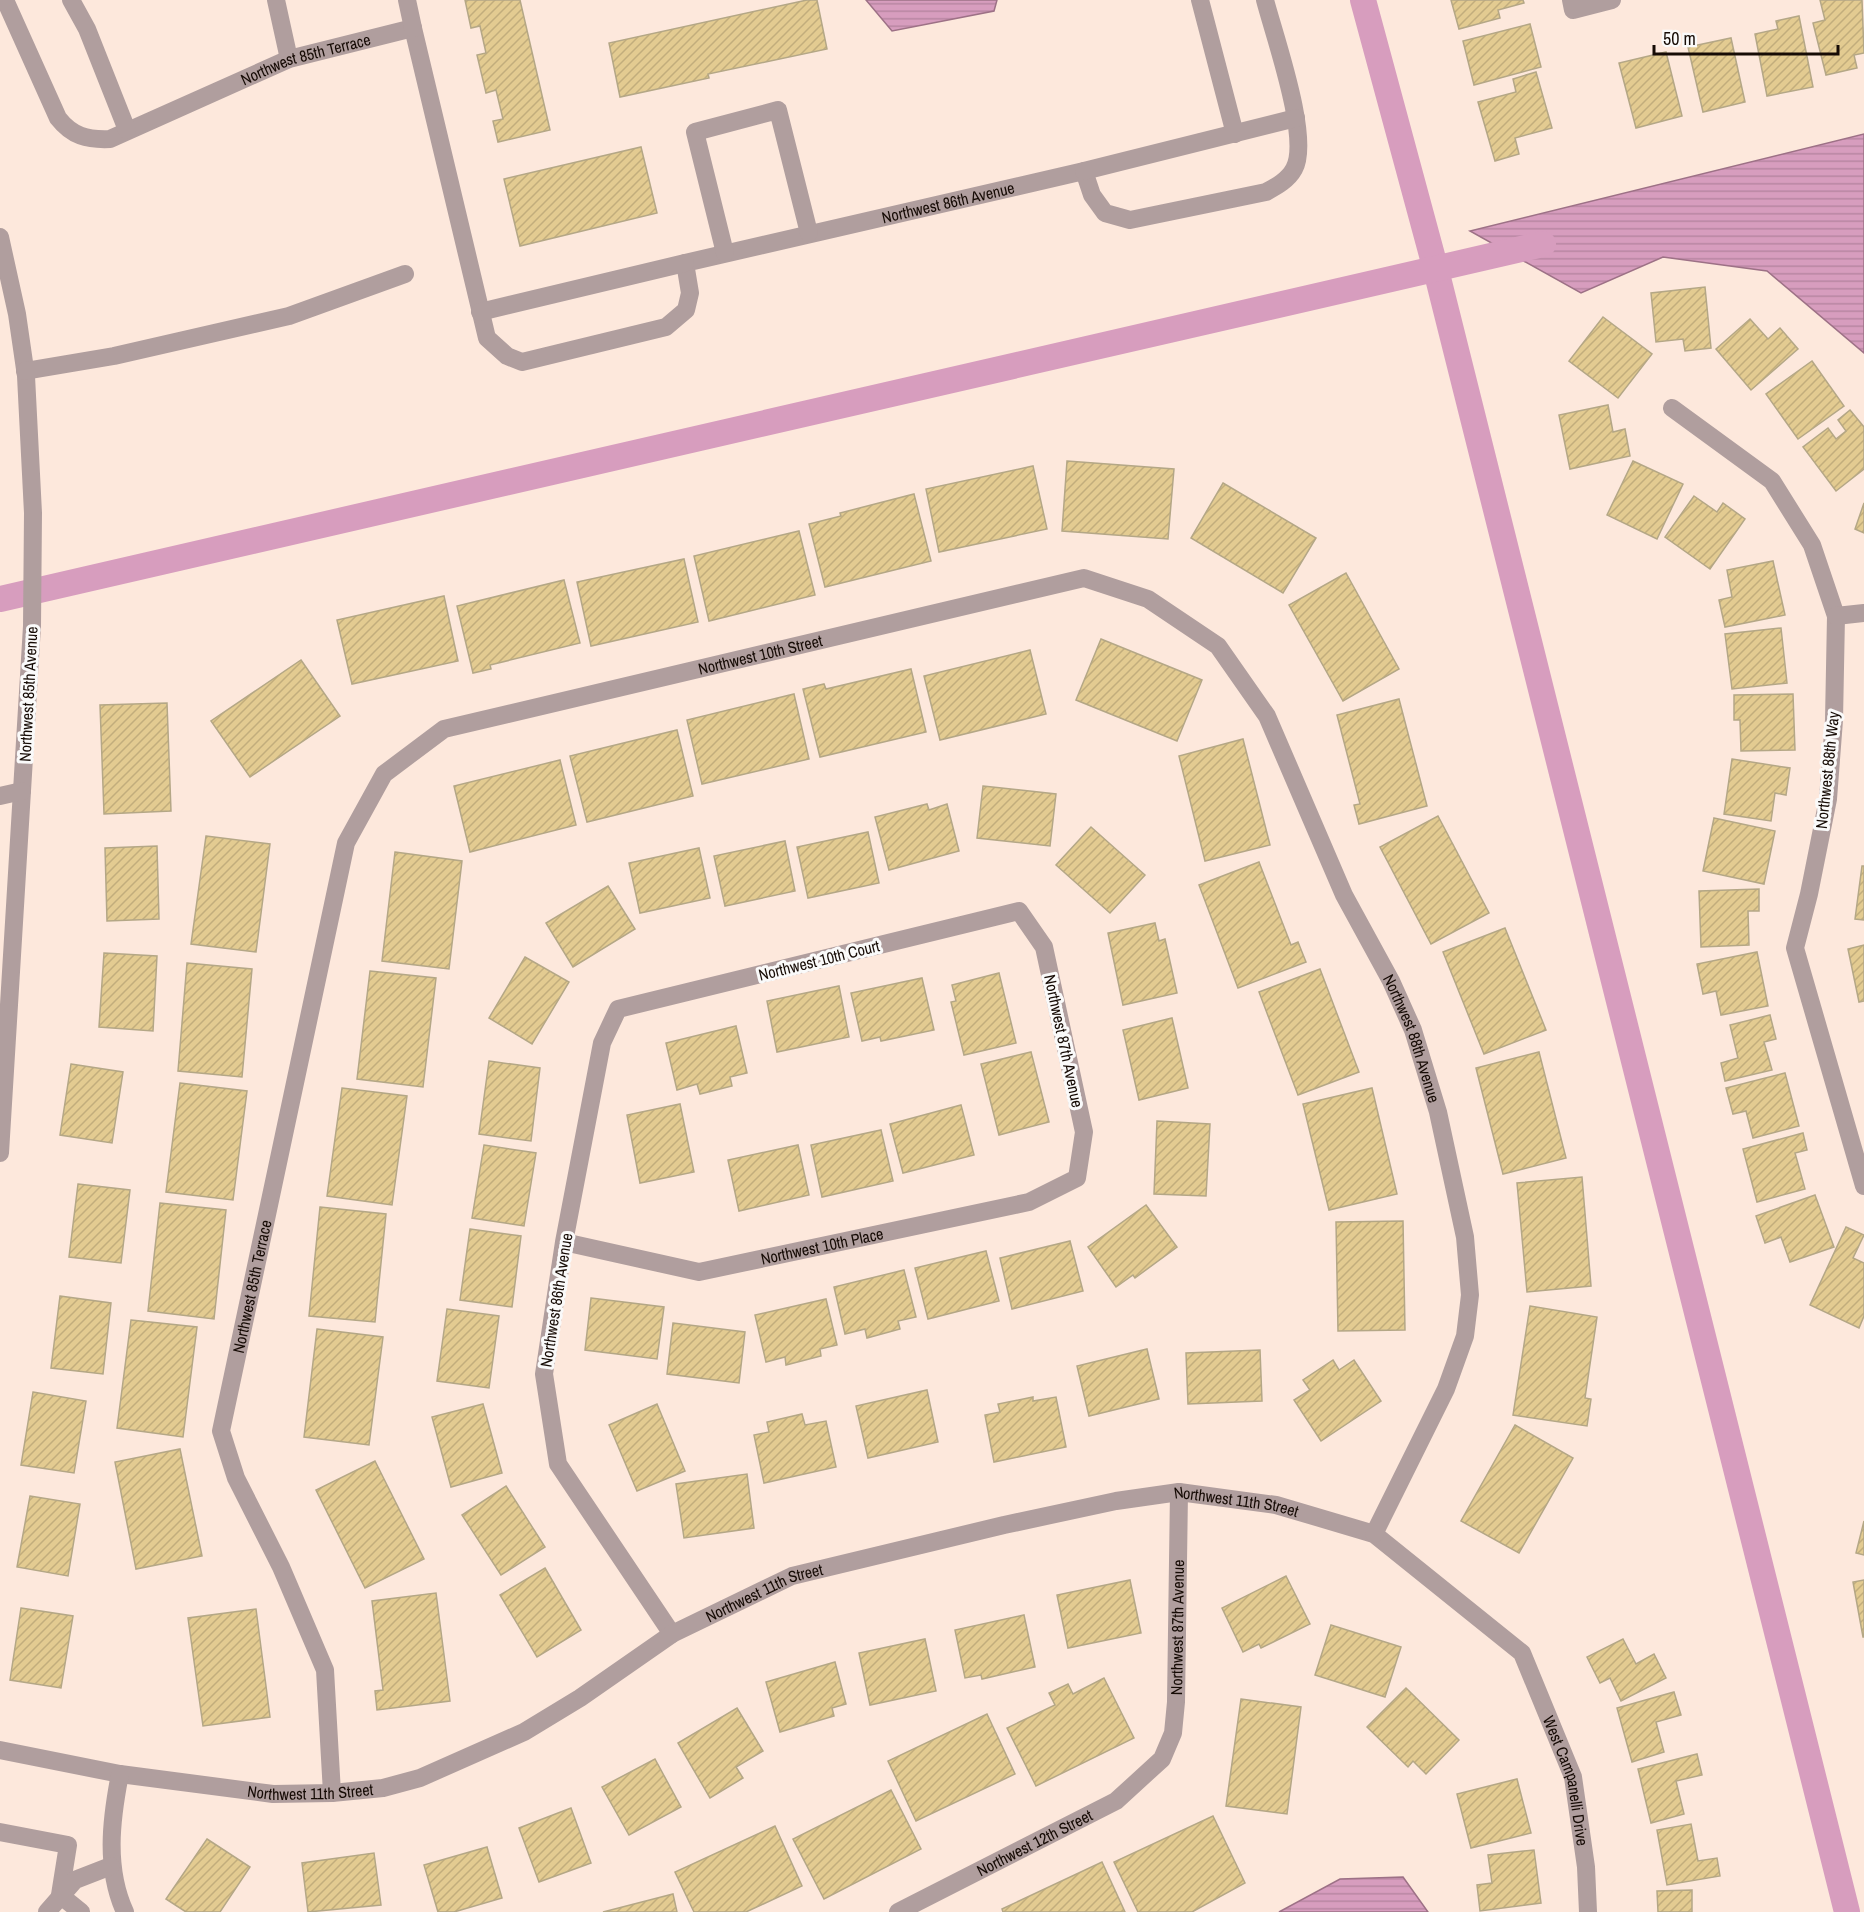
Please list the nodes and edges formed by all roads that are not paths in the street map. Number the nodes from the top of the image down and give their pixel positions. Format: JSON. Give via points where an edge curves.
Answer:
{"nodes":[{"id":1,"x":4,"y":0,"type":"edge"},
{"id":2,"x":71,"y":0,"type":"edge"},
{"id":3,"x":276,"y":0,"type":"edge"},
{"id":4,"x":407,"y":0,"type":"edge"},
{"id":5,"x":1200,"y":0,"type":"edge"},
{"id":6,"x":1265,"y":0,"type":"edge"},
{"id":7,"x":1612,"y":0,"type":"edge"},
{"id":8,"x":1572,"y":5,"type":"edge"},
{"id":9,"x":413,"y":28,"type":"junction"},
{"id":10,"x":289,"y":59,"type":"junction"},
{"id":11,"x":1296,"y":118,"type":"junction"},
{"id":12,"x":127,"y":130,"type":"junction"},
{"id":13,"x":1235,"y":134,"type":"junction"},
{"id":14,"x":1084,"y":171,"type":"junction"},
{"id":15,"x":809,"y":233,"type":"junction"},
{"id":16,"x":0,"y":237,"type":"edge"},
{"id":17,"x":725,"y":253,"type":"junction"},
{"id":18,"x":685,"y":263,"type":"junction"},
{"id":19,"x":405,"y":274,"type":"dead end"},
{"id":20,"x":480,"y":312,"type":"junction"},
{"id":21,"x":8,"y":315,"type":"edge"},
{"id":22,"x":25,"y":371,"type":"junction"},
{"id":23,"x":1672,"y":408,"type":"dead end"},
{"id":24,"x":1148,"y":599,"type":"joint"},
{"id":25,"x":1864,"y":613,"type":"edge"},
{"id":26,"x":1836,"y":616,"type":"junction"},
{"id":27,"x":384,"y":774,"type":"joint"},
{"id":28,"x":22,"y":791,"type":"junction"},
{"id":29,"x":0,"y":796,"type":"edge"},
{"id":30,"x":1019,"y":911,"type":"joint"},
{"id":31,"x":618,"y":1009,"type":"joint"},
{"id":32,"x":1,"y":1147,"type":"edge"},
{"id":33,"x":1077,"y":1178,"type":"joint"},
{"id":34,"x":1864,"y":1186,"type":"edge"},
{"id":35,"x":564,"y":1242,"type":"junction"},
{"id":36,"x":1179,"y":1492,"type":"junction"},
{"id":37,"x":1374,"y":1534,"type":"junction"},
{"id":38,"x":672,"y":1634,"type":"junction"},
{"id":39,"x":1522,"y":1653,"type":"joint"},
{"id":40,"x":0,"y":1750,"type":"edge"},
{"id":41,"x":1162,"y":1759,"type":"joint"},
{"id":42,"x":120,"y":1774,"type":"junction"},
{"id":43,"x":332,"y":1793,"type":"junction"},
{"id":44,"x":0,"y":1832,"type":"edge"},
{"id":45,"x":111,"y":1866,"type":"junction"},
{"id":46,"x":60,"y":1894,"type":"junction"},
{"id":47,"x":46,"y":1912,"type":"edge"},
{"id":48,"x":81,"y":1912,"type":"edge"},
{"id":49,"x":125,"y":1912,"type":"edge"},
{"id":50,"x":898,"y":1912,"type":"edge"},
{"id":51,"x":1588,"y":1912,"type":"edge"}],
"edges":[{"from":1,"to":12,"type":"street","name":"Northwest 85th Terrace","via":[[58,118],[68,131],[90,140],[110,139]]},
{"from":2,"to":12,"type":"street","via":[[87,29]]},
{"from":3,"to":10,"type":"street"},
{"from":4,"to":9,"type":"street"},
{"from":5,"to":13,"type":"street"},
{"from":6,"to":11,"type":"street"},
{"from":7,"to":8,"type":"street"},
{"from":9,"to":10,"type":"street","name":"Northwest 85th Terrace"},
{"from":9,"to":20,"type":"street"},
{"from":10,"to":12,"type":"street","name":"Northwest 85th Terrace"},
{"from":11,"to":13,"type":"street","name":"Northwest 86th Avenue"},
{"from":11,"to":14,"type":"street","via":[[1299,149],[1295,168],[1281,184],[1266,192],[1130,220],[1105,213],[1092,195]]},
{"from":13,"to":14,"type":"street","name":"Northwest 86th Avenue"},
{"from":14,"to":15,"type":"street","name":"Northwest 86th Avenue"},
{"from":15,"to":17,"type":"street","name":"Northwest 86th Avenue"},
{"from":15,"to":17,"type":"street","via":[[778,110],[695,132]]},
{"from":16,"to":21,"type":"street","name":"Northwest 85th Avenue"},
{"from":17,"to":18,"type":"street","name":"Northwest 86th Avenue"},
{"from":18,"to":20,"type":"street","name":"Northwest 86th Avenue"},
{"from":18,"to":20,"type":"street","via":[[690,293],[686,310],[666,327],[522,362],[507,356],[487,338]]},
{"from":19,"to":22,"type":"street","via":[[289,316],[114,356]]},
{"from":21,"to":22,"type":"street","name":"Northwest 85th Avenue"},
{"from":22,"to":28,"type":"street","name":"Northwest 85th Avenue","via":[[33,513],[32,626]]},
{"from":23,"to":26,"type":"street","name":"Northwest 88th Way","via":[[1773,482],[1812,545]]},
{"from":24,"to":27,"type":"street","name":"Northwest 10th Street","via":[[1084,578],[444,729]]},
{"from":24,"to":37,"type":"street","name":"Northwest 88th Avenue","via":[[1218,646],[1267,716],[1344,895],[1413,1030],[1438,1112],[1465,1237],[1470,1295],[1465,1336],[1446,1389]]},
{"from":25,"to":26,"type":"street"},
{"from":26,"to":34,"type":"street","name":"Northwest 88th Way","via":[[1828,799],[1795,948]]},
{"from":27,"to":43,"type":"street","name":"Northwest 85th Terrace","via":[[346,843],[221,1431],[236,1478],[281,1567],[325,1670]]},
{"from":28,"to":29,"type":"street"},
{"from":28,"to":32,"type":"street","name":"Northwest 85th Avenue"},
{"from":30,"to":31,"type":"street","name":"Northwest 10th Court"},
{"from":30,"to":33,"type":"street","name":"Northwest 87th Avenue","via":[[1044,947],[1082,1121]]},
{"from":31,"to":35,"type":"street","name":"Northwest 86th Avenue","via":[[602,1043]]},
{"from":33,"to":35,"type":"street","name":"Northwest 10th Place","via":[[1029,1202],[699,1272]]},
{"from":35,"to":38,"type":"street","name":"Northwest 86th Avenue","via":[[544,1374],[558,1464]]},
{"from":36,"to":37,"type":"street","name":"Northwest 11th Street","via":[[1276,1505]]},
{"from":36,"to":38,"type":"street","name":"Northwest 11th Street","via":[[1004,1524],[792,1576]]},
{"from":36,"to":41,"type":"street","name":"Northwest 87th Avenue","via":[[1176,1702],[1173,1733]]},
{"from":37,"to":39,"type":"street","name":"Northwest 11th Street"},
{"from":38,"to":43,"type":"street","name":"Northwest 11th Street","via":[[580,1698],[524,1732],[470,1758],[411,1781]]},
{"from":39,"to":51,"type":"street","name":"West Campanelli Drive","via":[[1573,1777]]},
{"from":40,"to":42,"type":"street","name":"Northwest 11th Street"},
{"from":41,"to":50,"type":"street","name":"Northwest 12th Street","via":[[1116,1801]]},
{"from":42,"to":43,"type":"street","name":"Northwest 11th Street","via":[[273,1794]]},
{"from":42,"to":45,"type":"street","via":[[113,1809]]},
{"from":44,"to":46,"type":"street","via":[[68,1845]]},
{"from":45,"to":46,"type":"street","via":[[75,1880]]},
{"from":45,"to":49,"type":"street"},
{"from":46,"to":47,"type":"street"},
{"from":46,"to":48,"type":"street"}]}
